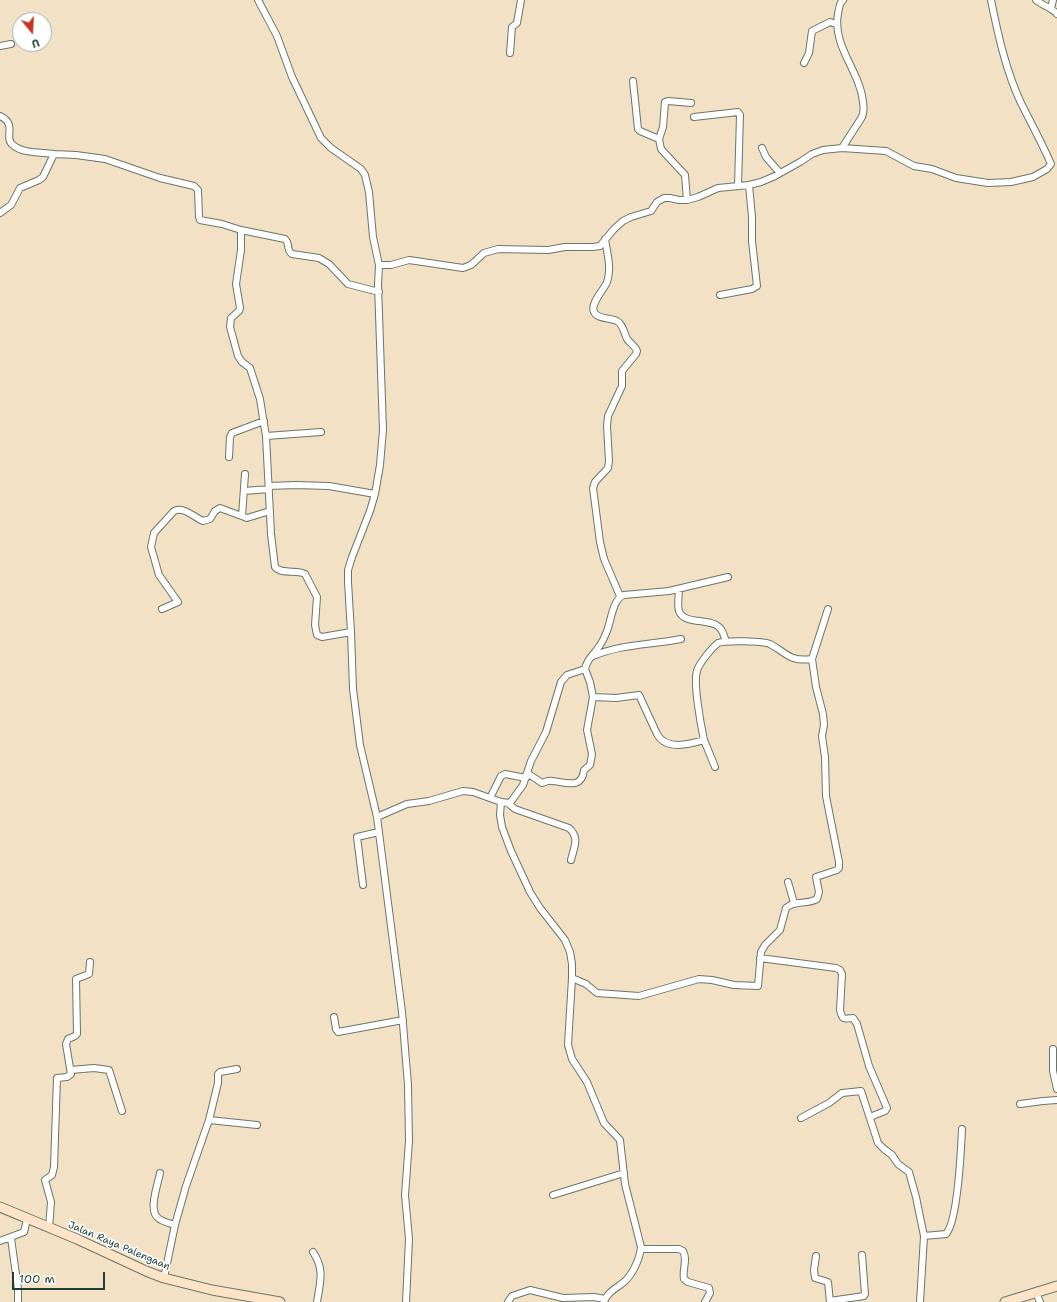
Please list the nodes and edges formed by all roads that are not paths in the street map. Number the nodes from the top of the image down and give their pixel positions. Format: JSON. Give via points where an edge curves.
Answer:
{"nodes":[{"id":1,"x":258,"y":0,"type":"edge"},
{"id":2,"x":521,"y":0,"type":"edge"},
{"id":3,"x":843,"y":0,"type":"edge"},
{"id":4,"x":991,"y":0,"type":"edge"},
{"id":5,"x":1036,"y":0,"type":"edge"},
{"id":6,"x":1053,"y":0,"type":"edge"},
{"id":7,"x":1051,"y":8,"type":"junction"},
{"id":8,"x":1057,"y":14,"type":"edge"},
{"id":9,"x":836,"y":24,"type":"junction"},
{"id":10,"x":12,"y":44,"type":"dead end"},
{"id":11,"x":0,"y":46,"type":"edge"},
{"id":12,"x":510,"y":53,"type":"dead end"},
{"id":13,"x":804,"y":62,"type":"dead end"},
{"id":14,"x":633,"y":81,"type":"dead end"},
{"id":15,"x":691,"y":103,"type":"dead end"},
{"id":16,"x":0,"y":116,"type":"edge"},
{"id":17,"x":694,"y":117,"type":"dead end"},
{"id":18,"x":659,"y":139,"type":"junction"},
{"id":19,"x":762,"y":148,"type":"dead end"},
{"id":20,"x":842,"y":148,"type":"junction"},
{"id":21,"x":54,"y":154,"type":"junction"},
{"id":22,"x":1057,"y":159,"type":"edge"},
{"id":23,"x":1051,"y":164,"type":"junction"},
{"id":24,"x":780,"y":173,"type":"junction"},
{"id":25,"x":750,"y":185,"type":"junction"},
{"id":26,"x":738,"y":186,"type":"junction"},
{"id":27,"x":687,"y":200,"type":"junction"},
{"id":28,"x":0,"y":213,"type":"edge"},
{"id":29,"x":241,"y":230,"type":"junction"},
{"id":30,"x":605,"y":240,"type":"junction"},
{"id":31,"x":379,"y":265,"type":"junction"},
{"id":32,"x":379,"y":292,"type":"junction"},
{"id":33,"x":720,"y":295,"type":"dead end"},
{"id":34,"x":264,"y":422,"type":"junction"},
{"id":35,"x":321,"y":432,"type":"dead end"},
{"id":36,"x":266,"y":436,"type":"junction"},
{"id":37,"x":229,"y":458,"type":"dead end"},
{"id":38,"x":245,"y":474,"type":"dead end"},
{"id":39,"x":269,"y":487,"type":"junction"},
{"id":40,"x":244,"y":491,"type":"junction"},
{"id":41,"x":375,"y":494,"type":"junction"},
{"id":42,"x":270,"y":511,"type":"junction"},
{"id":43,"x":242,"y":516,"type":"junction"},
{"id":44,"x":728,"y":577,"type":"dead end"},
{"id":45,"x":679,"y":589,"type":"junction"},
{"id":46,"x":620,"y":596,"type":"junction"},
{"id":47,"x":162,"y":609,"type":"dead end"},
{"id":48,"x":828,"y":609,"type":"dead end"},
{"id":49,"x":351,"y":632,"type":"junction"},
{"id":50,"x":681,"y":639,"type":"dead end"},
{"id":51,"x":726,"y":641,"type":"junction"},
{"id":52,"x":590,"y":657,"type":"junction"},
{"id":53,"x":812,"y":659,"type":"junction"},
{"id":54,"x":585,"y":669,"type":"junction"},
{"id":55,"x":593,"y":697,"type":"junction"},
{"id":56,"x":704,"y":740,"type":"junction"},
{"id":57,"x":715,"y":767,"type":"dead end"},
{"id":58,"x":526,"y":775,"type":"junction"},
{"id":59,"x":490,"y":798,"type":"junction"},
{"id":60,"x":501,"y":802,"type":"junction"},
{"id":61,"x":509,"y":804,"type":"junction"},
{"id":62,"x":377,"y":817,"type":"junction"},
{"id":63,"x":379,"y":832,"type":"junction"},
{"id":64,"x":571,"y":860,"type":"dead end"},
{"id":65,"x":788,"y":882,"type":"dead end"},
{"id":66,"x":363,"y":885,"type":"dead end"},
{"id":67,"x":794,"y":903,"type":"junction"},
{"id":68,"x":760,"y":958,"type":"junction"},
{"id":69,"x":90,"y":962,"type":"dead end"},
{"id":70,"x":572,"y":978,"type":"junction"},
{"id":71,"x":334,"y":1017,"type":"dead end"},
{"id":72,"x":403,"y":1020,"type":"junction"},
{"id":73,"x":1053,"y":1049,"type":"dead end"},
{"id":74,"x":237,"y":1069,"type":"dead end"},
{"id":75,"x":71,"y":1070,"type":"junction"},
{"id":76,"x":1057,"y":1089,"type":"edge"},
{"id":77,"x":1057,"y":1100,"type":"edge"},
{"id":78,"x":1020,"y":1104,"type":"dead end"},
{"id":79,"x":122,"y":1111,"type":"dead end"},
{"id":80,"x":870,"y":1117,"type":"junction"},
{"id":81,"x":800,"y":1118,"type":"dead end"},
{"id":82,"x":209,"y":1120,"type":"junction"},
{"id":83,"x":257,"y":1125,"type":"dead end"},
{"id":84,"x":962,"y":1129,"type":"dead end"},
{"id":85,"x":160,"y":1173,"type":"dead end"},
{"id":86,"x":624,"y":1173,"type":"junction"},
{"id":87,"x":553,"y":1195,"type":"dead end"},
{"id":88,"x":0,"y":1207,"type":"edge"},
{"id":89,"x":27,"y":1219,"type":"junction"},
{"id":90,"x":175,"y":1225,"type":"junction"},
{"id":91,"x":49,"y":1228,"type":"junction"},
{"id":92,"x":924,"y":1236,"type":"junction"},
{"id":93,"x":11,"y":1238,"type":"junction"},
{"id":94,"x":0,"y":1241,"type":"edge"},
{"id":95,"x":641,"y":1249,"type":"junction"},
{"id":96,"x":313,"y":1252,"type":"dead end"},
{"id":97,"x":862,"y":1255,"type":"dead end"},
{"id":98,"x":816,"y":1256,"type":"dead end"},
{"id":99,"x":164,"y":1278,"type":"junction"},
{"id":100,"x":1057,"y":1286,"type":"edge"},
{"id":101,"x":1036,"y":1293,"type":"junction"},
{"id":102,"x":605,"y":1300,"type":"edge"},
{"id":103,"x":18,"y":1302,"type":"edge"},
{"id":104,"x":280,"y":1302,"type":"edge"},
{"id":105,"x":317,"y":1302,"type":"edge"},
{"id":106,"x":406,"y":1302,"type":"edge"},
{"id":107,"x":508,"y":1302,"type":"edge"},
{"id":108,"x":706,"y":1302,"type":"edge"},
{"id":109,"x":830,"y":1302,"type":"edge"},
{"id":110,"x":920,"y":1302,"type":"edge"},
{"id":111,"x":1005,"y":1302,"type":"edge"},
{"id":112,"x":1040,"y":1302,"type":"edge"}],
"edges":[{"from":1,"to":31,"type":"street","via":[[277,36],[295,83],[321,138],[365,174]]},
{"from":2,"to":12,"type":"street","via":[[517,23],[512,26]]},
{"from":3,"to":9,"type":"street","via":[[840,3]]},
{"from":4,"to":23,"type":"street","via":[[1010,74]]},
{"from":5,"to":7,"type":"street"},
{"from":6,"to":7,"type":"street"},
{"from":7,"to":8,"type":"street"},
{"from":9,"to":13,"type":"street","via":[[830,22],[812,31],[809,52]]},
{"from":9,"to":20,"type":"street","via":[[843,50],[862,91],[864,112]]},
{"from":10,"to":11,"type":"street"},
{"from":14,"to":18,"type":"street","via":[[638,130]]},
{"from":15,"to":18,"type":"street","via":[[665,102],[663,127]]},
{"from":16,"to":21,"type":"street","via":[[9,124],[12,145],[23,150]]},
{"from":17,"to":26,"type":"street","via":[[738,112],[740,115]]},
{"from":18,"to":27,"type":"street","via":[[661,150],[685,175]]},
{"from":19,"to":24,"type":"street","via":[[766,157]]},
{"from":20,"to":23,"type":"street","via":[[886,151],[914,166],[932,169],[956,178],[988,183],[1011,182],[1033,177]]},
{"from":20,"to":24,"type":"street","via":[[815,152]]},
{"from":21,"to":28,"type":"street","via":[[43,177],[20,188],[11,205]]},
{"from":21,"to":29,"type":"street","via":[[109,160],[160,178],[194,186],[198,190],[200,220]]},
{"from":22,"to":23,"type":"street"},
{"from":24,"to":25,"type":"street"},
{"from":25,"to":26,"type":"street"},
{"from":25,"to":33,"type":"street","via":[[757,286]]},
{"from":26,"to":27,"type":"street","via":[[718,188]]},
{"from":27,"to":30,"type":"street","via":[[660,200],[650,211],[623,221]]},
{"from":29,"to":32,"type":"street","via":[[285,239],[292,254],[318,258],[329,264],[348,284]]},
{"from":29,"to":34,"type":"street","via":[[236,284],[240,308],[231,318],[230,327],[240,360],[250,368]]},
{"from":30,"to":31,"type":"street","via":[[597,247],[492,250],[484,253],[471,265],[462,268],[409,260]]},
{"from":30,"to":46,"type":"street","via":[[609,274],[593,307],[594,312],[620,323],[637,351],[622,372],[622,386],[608,416],[608,468],[593,488],[604,559]]},
{"from":31,"to":32,"type":"street"},
{"from":32,"to":41,"type":"street","via":[[383,430]]},
{"from":34,"to":36,"type":"street"},
{"from":34,"to":37,"type":"street","via":[[232,433]]},
{"from":35,"to":36,"type":"street"},
{"from":36,"to":39,"type":"street"},
{"from":38,"to":40,"type":"street"},
{"from":39,"to":40,"type":"street"},
{"from":39,"to":41,"type":"street","via":[[295,484],[329,486]]},
{"from":39,"to":42,"type":"street"},
{"from":40,"to":43,"type":"street"},
{"from":41,"to":49,"type":"street","via":[[348,570]]},
{"from":42,"to":43,"type":"street","via":[[250,517]]},
{"from":42,"to":49,"type":"street","via":[[275,567],[305,574],[317,597],[317,635]]},
{"from":43,"to":47,"type":"street","via":[[220,508],[210,519],[202,522],[177,509],[156,531],[151,546],[157,571],[178,602]]},
{"from":44,"to":45,"type":"street"},
{"from":45,"to":46,"type":"street"},
{"from":45,"to":51,"type":"street","via":[[680,613],[693,620],[718,626]]},
{"from":46,"to":52,"type":"street","via":[[603,640]]},
{"from":48,"to":53,"type":"street"},
{"from":49,"to":62,"type":"street","via":[[353,689],[360,745]]},
{"from":50,"to":52,"type":"street","via":[[616,648]]},
{"from":51,"to":53,"type":"street","via":[[764,642],[795,659]]},
{"from":51,"to":56,"type":"street","via":[[716,644],[696,672]]},
{"from":52,"to":54,"type":"street"},
{"from":53,"to":67,"type":"street","via":[[823,714],[826,796],[839,868],[816,877],[819,892],[816,900]]},
{"from":54,"to":55,"type":"street"},
{"from":54,"to":58,"type":"street","via":[[567,675],[561,682],[546,732]]},
{"from":55,"to":56,"type":"street","via":[[639,695],[661,739],[675,745]]},
{"from":55,"to":58,"type":"street","via":[[588,730],[592,756],[590,765],[584,770],[584,776],[570,784],[550,780],[542,783]]},
{"from":56,"to":57,"type":"street"},
{"from":58,"to":59,"type":"street","via":[[501,776]]},
{"from":58,"to":61,"type":"street"},
{"from":59,"to":60,"type":"street"},
{"from":59,"to":62,"type":"street","via":[[463,791],[408,804]]},
{"from":60,"to":61,"type":"street"},
{"from":60,"to":70,"type":"street","via":[[501,821],[511,851],[532,896],[568,946]]},
{"from":61,"to":64,"type":"street","via":[[514,809],[574,832],[576,838]]},
{"from":62,"to":63,"type":"street"},
{"from":63,"to":66,"type":"street","via":[[357,837]]},
{"from":63,"to":72,"type":"street"},
{"from":65,"to":67,"type":"street"},
{"from":67,"to":68,"type":"street","via":[[786,908],[782,926],[765,945]]},
{"from":68,"to":70,"type":"street","via":[[757,987],[699,979],[639,996],[597,993],[586,984]]},
{"from":68,"to":80,"type":"street","via":[[840,970],[841,1016],[846,1020],[856,1020],[869,1066],[888,1108]]},
{"from":69,"to":75,"type":"street","via":[[89,974],[76,979],[77,1034],[67,1041]]},
{"from":70,"to":86,"type":"street","via":[[568,1045],[570,1054],[587,1082],[604,1123],[620,1140]]},
{"from":71,"to":72,"type":"street","via":[[338,1032]]},
{"from":72,"to":106,"type":"street","via":[[409,1141],[405,1195],[408,1239]]},
{"from":73,"to":76,"type":"street","via":[[1053,1071]]},
{"from":74,"to":82,"type":"street","via":[[218,1074]]},
{"from":75,"to":79,"type":"street","via":[[109,1070]]},
{"from":75,"to":91,"type":"street","via":[[69,1076],[57,1078],[54,1167],[52,1176],[45,1180],[51,1202]]},
{"from":77,"to":78,"type":"street"},
{"from":80,"to":81,"type":"street","via":[[860,1090],[842,1093],[829,1104]]},
{"from":80,"to":92,"type":"street","via":[[878,1143],[910,1175]]},
{"from":82,"to":83,"type":"street"},
{"from":82,"to":90,"type":"street"},
{"from":84,"to":92,"type":"street","via":[[956,1200],[951,1226],[946,1234]]},
{"from":85,"to":90,"type":"street","via":[[153,1210],[158,1219]]},
{"from":86,"to":87,"type":"street"},
{"from":86,"to":95,"type":"street"},
{"from":88,"to":89,"type":"street","name":"Jalan Raya Palengaan"},
{"from":89,"to":91,"type":"street","name":"Jalan Raya Palengaan"},
{"from":89,"to":93,"type":"street","via":[[24,1232]]},
{"from":90,"to":99,"type":"street"},
{"from":91,"to":99,"type":"street","name":"Jalan Raya Palengaan"},
{"from":92,"to":110,"type":"street"},
{"from":93,"to":94,"type":"street"},
{"from":93,"to":103,"type":"street"},
{"from":95,"to":102,"type":"street","via":[[626,1281]]},
{"from":95,"to":108,"type":"street","via":[[683,1250],[686,1255],[684,1279],[709,1288],[710,1293]]},
{"from":96,"to":105,"type":"street","via":[[321,1268]]},
{"from":97,"to":109,"type":"street","via":[[864,1296]]},
{"from":98,"to":109,"type":"street","via":[[815,1278],[828,1282]]},
{"from":99,"to":104,"type":"street","name":"Jalan Raya Palengaan","via":[[212,1290]]},
{"from":100,"to":101,"type":"street"},
{"from":101,"to":111,"type":"street"},
{"from":101,"to":112,"type":"street"},
{"from":102,"to":107,"type":"street","via":[[594,1297],[563,1298],[530,1290],[512,1296]]}]}
